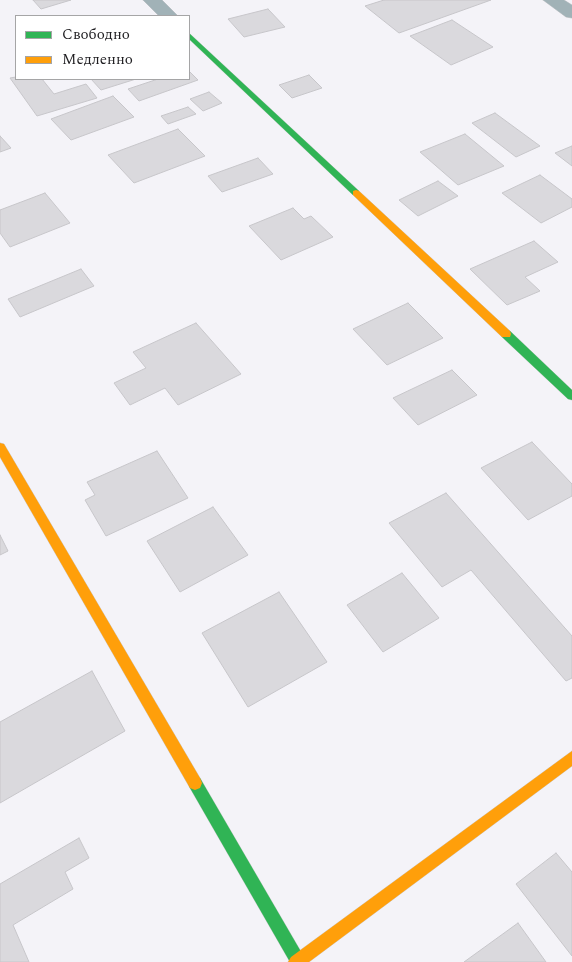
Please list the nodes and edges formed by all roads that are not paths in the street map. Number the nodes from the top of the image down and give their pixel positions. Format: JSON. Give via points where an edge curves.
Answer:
{"nodes":[{"id":1,"x":152,"y":0,"type":"edge"},
{"id":2,"x":552,"y":0,"type":"edge"},
{"id":3,"x":572,"y":13,"type":"edge"},
{"id":4,"x":168,"y":15,"type":"edge"},
{"id":5,"x":190,"y":36,"type":"edge"},
{"id":6,"x":572,"y":396,"type":"edge"},
{"id":7,"x":0,"y":447,"type":"edge"},
{"id":8,"x":572,"y":758,"type":"edge"},
{"id":9,"x":298,"y":962,"type":"edge"}],
"edges":[{"from":1,"to":4,"type":"street"},
{"from":2,"to":3,"type":"street"},
{"from":5,"to":6,"type":"street"},
{"from":7,"to":9,"type":"street"},
{"from":8,"to":9,"type":"street"}]}
